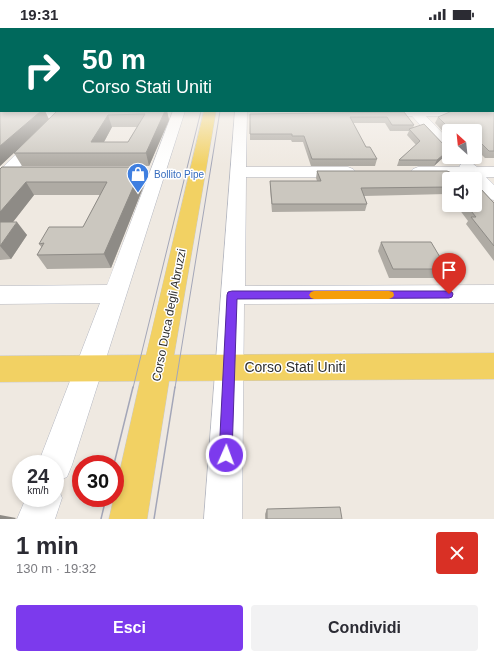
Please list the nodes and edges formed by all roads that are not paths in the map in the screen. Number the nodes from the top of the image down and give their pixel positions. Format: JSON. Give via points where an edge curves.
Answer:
{"nodes":[{"id":1,"x":56,"y":120,"type":"edge"},
{"id":2,"x":170,"y":120,"type":"edge"},
{"id":3,"x":208,"y":120,"type":"edge"},
{"id":4,"x":243,"y":120,"type":"edge"},
{"id":5,"x":422,"y":120,"type":"edge"},
{"id":6,"x":442,"y":141,"type":"edge"},
{"id":7,"x":465,"y":164,"type":"edge"},
{"id":8,"x":239,"y":172,"type":"junction"},
{"id":9,"x":366,"y":172,"type":"edge"},
{"id":10,"x":405,"y":172,"type":"edge"},
{"id":11,"x":442,"y":172,"type":"edge"},
{"id":12,"x":472,"y":172,"type":"edge"},
{"id":13,"x":482,"y":172,"type":"edge"},
{"id":14,"x":494,"y":172,"type":"edge"},
{"id":15,"x":27,"y":173,"type":"edge"},
{"id":16,"x":2,"y":175,"type":"edge"},
{"id":17,"x":482,"y":182,"type":"edge"},
{"id":18,"x":494,"y":195,"type":"edge"},
{"id":19,"x":114,"y":294,"type":"junction"},
{"id":20,"x":494,"y":294,"type":"edge"},
{"id":21,"x":0,"y":295,"type":"edge"},
{"id":22,"x":232,"y":295,"type":"junction"},
{"id":23,"x":494,"y":366,"type":"edge"},
{"id":24,"x":158,"y":368,"type":"junction"},
{"id":25,"x":229,"y":368,"type":"junction"},
{"id":26,"x":0,"y":369,"type":"edge"},
{"id":27,"x":89,"y":369,"type":"junction"},
{"id":28,"x":59,"y":455,"type":"edge"},
{"id":29,"x":41,"y":507,"type":"edge"},
{"id":30,"x":36,"y":519,"type":"edge"},
{"id":31,"x":128,"y":519,"type":"edge"},
{"id":32,"x":223,"y":519,"type":"edge"}],
"edges":[{"from":1,"to":16,"type":"street"},
{"from":2,"to":19,"type":"street","via":[[151,173]]},
{"from":3,"to":24,"type":"main road","name":"Corso Duca degli Abruzzi"},
{"from":4,"to":8,"type":"street"},
{"from":5,"to":6,"type":"street"},
{"from":7,"to":12,"type":"street"},
{"from":8,"to":9,"type":"street"},
{"from":8,"to":22,"type":"street"},
{"from":10,"to":11,"type":"street"},
{"from":13,"to":14,"type":"street"},
{"from":15,"to":16,"type":"street"},
{"from":17,"to":18,"type":"street"},
{"from":19,"to":21,"type":"street"},
{"from":19,"to":27,"type":"street"},
{"from":20,"to":22,"type":"street"},
{"from":22,"to":25,"type":"street"},
{"from":23,"to":25,"type":"main road","name":"Corso Stati Uniti"},
{"from":24,"to":25,"type":"main road","name":"Corso Stati Uniti"},
{"from":24,"to":27,"type":"main road","name":"Corso Stati Uniti"},
{"from":24,"to":31,"type":"main road","name":"Corso Duca degli Abruzzi"},
{"from":25,"to":32,"type":"street"},
{"from":26,"to":27,"type":"main road","name":"Corso Stati Uniti"},
{"from":27,"to":28,"type":"street"},
{"from":29,"to":30,"type":"street"}]}
